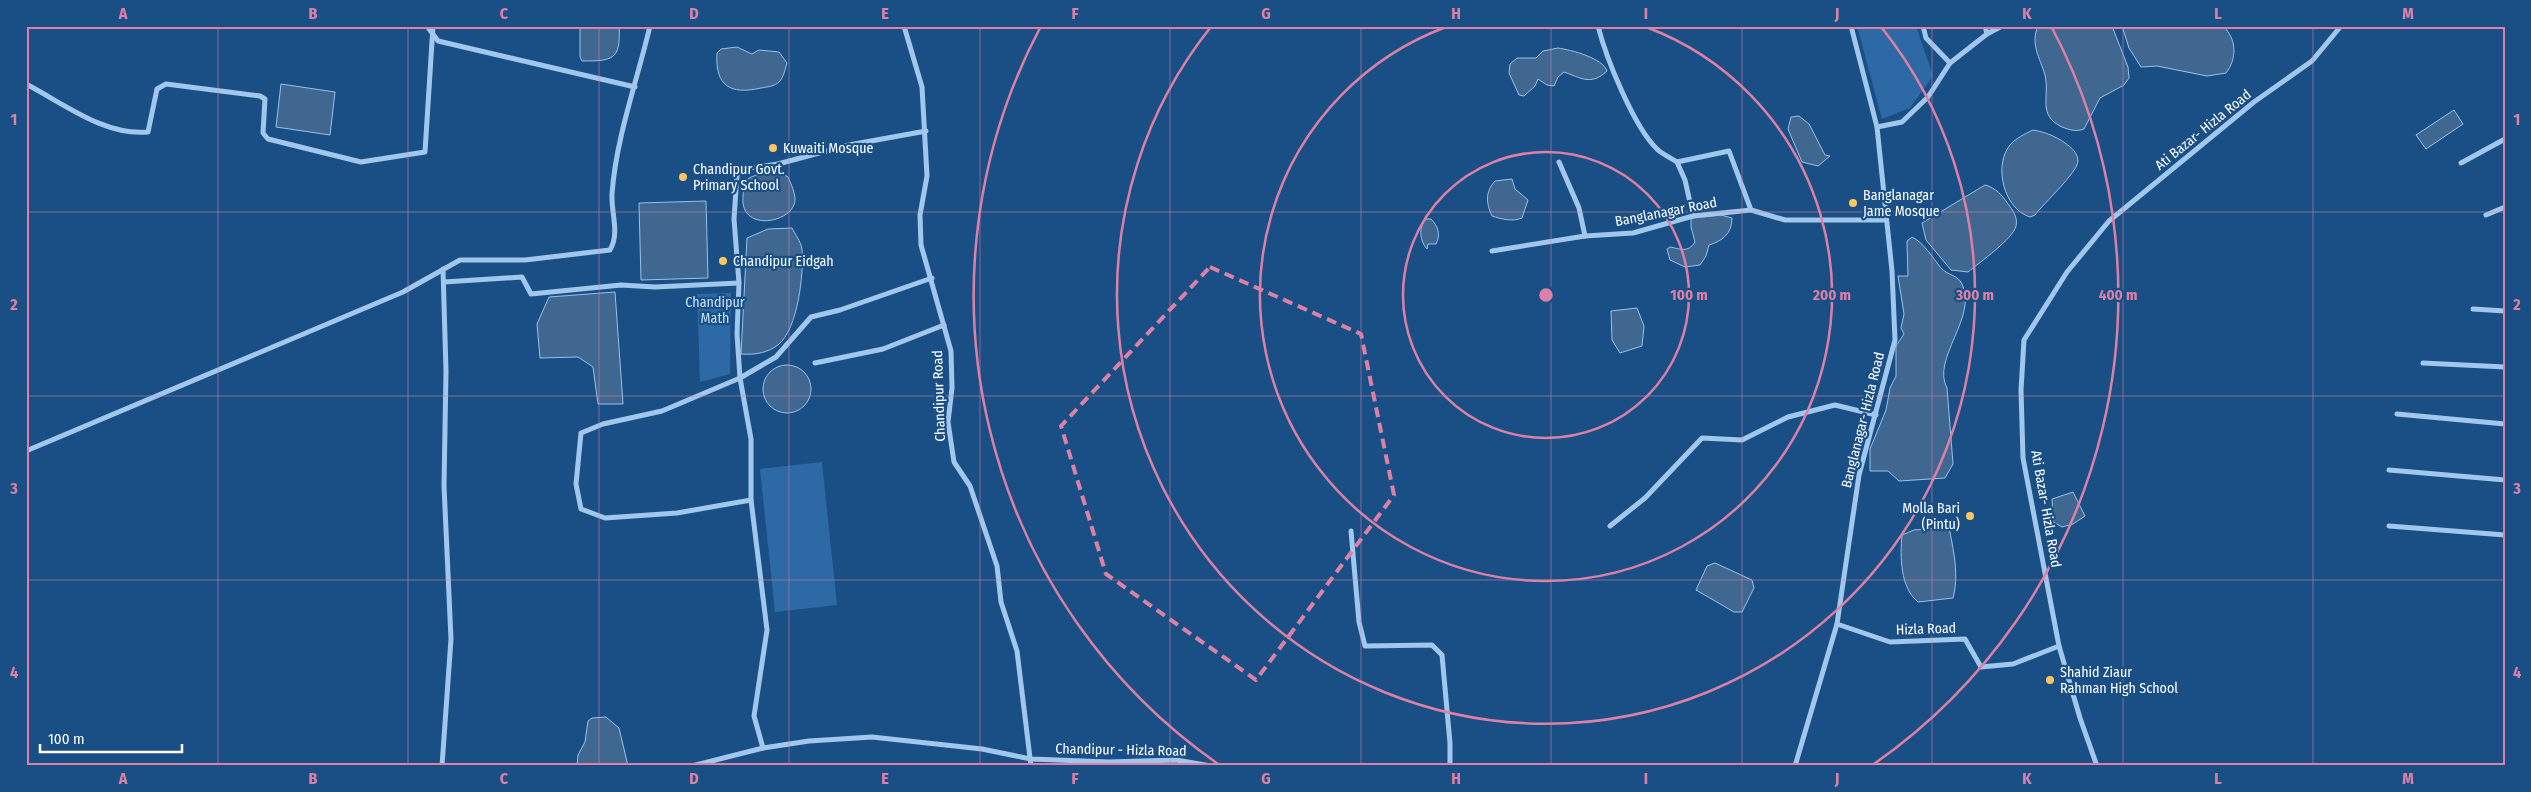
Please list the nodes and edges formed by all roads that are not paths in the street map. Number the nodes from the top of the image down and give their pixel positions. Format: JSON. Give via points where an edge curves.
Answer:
{"nodes":[{"id":1,"x":427,"y":26,"type":"edge"},
{"id":2,"x":433,"y":26,"type":"edge"},
{"id":3,"x":650,"y":26,"type":"edge"},
{"id":4,"x":904,"y":26,"type":"edge"},
{"id":5,"x":1598,"y":26,"type":"edge"},
{"id":6,"x":1851,"y":26,"type":"edge"},
{"id":7,"x":1923,"y":26,"type":"edge"},
{"id":8,"x":1986,"y":26,"type":"edge"},
{"id":9,"x":2002,"y":26,"type":"edge"},
{"id":10,"x":2341,"y":26,"type":"edge"},
{"id":11,"x":432,"y":34,"type":"junction"},
{"id":12,"x":1987,"y":34,"type":"junction"},
{"id":13,"x":1950,"y":63,"type":"junction"},
{"id":14,"x":26,"y":84,"type":"edge"},
{"id":15,"x":635,"y":87,"type":"junction"},
{"id":16,"x":1877,"y":127,"type":"junction"},
{"id":17,"x":926,"y":131,"type":"junction"},
{"id":18,"x":2505,"y":139,"type":"edge"},
{"id":19,"x":1559,"y":162,"type":"dead end"},
{"id":20,"x":1677,"y":162,"type":"junction"},
{"id":21,"x":2460,"y":163,"type":"dead end"},
{"id":22,"x":2505,"y":207,"type":"edge"},
{"id":23,"x":1751,"y":210,"type":"junction"},
{"id":24,"x":2486,"y":215,"type":"dead end"},
{"id":25,"x":1693,"y":216,"type":"junction"},
{"id":26,"x":1886,"y":220,"type":"junction"},
{"id":27,"x":1584,"y":236,"type":"junction"},
{"id":28,"x":1492,"y":251,"type":"dead end"},
{"id":29,"x":443,"y":269,"type":"junction"},
{"id":30,"x":932,"y":278,"type":"junction"},
{"id":31,"x":444,"y":282,"type":"junction"},
{"id":32,"x":739,"y":283,"type":"junction"},
{"id":33,"x":2473,"y":309,"type":"dead end"},
{"id":34,"x":2505,"y":312,"type":"edge"},
{"id":35,"x":944,"y":325,"type":"junction"},
{"id":36,"x":814,"y":363,"type":"dead end"},
{"id":37,"x":2424,"y":363,"type":"dead end"},
{"id":38,"x":2505,"y":368,"type":"edge"},
{"id":39,"x":740,"y":378,"type":"junction"},
{"id":40,"x":2397,"y":414,"type":"dead end"},
{"id":41,"x":1876,"y":415,"type":"junction"},
{"id":42,"x":2505,"y":424,"type":"edge"},
{"id":43,"x":26,"y":451,"type":"edge"},
{"id":44,"x":2389,"y":470,"type":"dead end"},
{"id":45,"x":2505,"y":480,"type":"edge"},
{"id":46,"x":751,"y":500,"type":"junction"},
{"id":47,"x":1610,"y":526,"type":"dead end"},
{"id":48,"x":2389,"y":526,"type":"dead end"},
{"id":49,"x":1351,"y":531,"type":"dead end"},
{"id":50,"x":2505,"y":535,"type":"edge"},
{"id":51,"x":1837,"y":624,"type":"junction"},
{"id":52,"x":2059,"y":646,"type":"junction"},
{"id":53,"x":763,"y":748,"type":"junction"},
{"id":54,"x":1031,"y":759,"type":"junction"},
{"id":55,"x":442,"y":766,"type":"edge"},
{"id":56,"x":692,"y":766,"type":"edge"},
{"id":57,"x":1031,"y":766,"type":"edge"},
{"id":58,"x":1211,"y":766,"type":"edge"},
{"id":59,"x":1450,"y":766,"type":"edge"},
{"id":60,"x":1795,"y":766,"type":"edge"},
{"id":61,"x":2097,"y":766,"type":"edge"}],
"edges":[{"from":1,"to":11,"type":"street"},
{"from":2,"to":11,"type":"street"},
{"from":3,"to":15,"type":"street"},
{"from":4,"to":17,"type":"street","name":"Chandipur Road","via":[[922,87]]},
{"from":5,"to":20,"type":"street","via":[[1602,45],[1642,127],[1657,149]]},
{"from":6,"to":16,"type":"street"},
{"from":7,"to":13,"type":"street","via":[[1926,38]]},
{"from":8,"to":12,"type":"street"},
{"from":9,"to":12,"type":"street"},
{"from":10,"to":52,"type":"street","name":"Ati Bazar- Hizla Road","via":[[2312,61],[2254,102],[2109,221],[2067,272],[2024,340],[2021,390],[2023,458]]},
{"from":11,"to":14,"type":"street","via":[[425,152],[361,162],[268,138],[263,134],[265,99],[260,96],[166,84],[156,89],[148,132],[132,133],[82,116]]},
{"from":11,"to":15,"type":"street","via":[[438,41]]},
{"from":12,"to":13,"type":"street"},
{"from":13,"to":16,"type":"street","via":[[1928,97],[1902,122]]},
{"from":15,"to":29,"type":"street","via":[[620,144],[612,194],[616,241],[610,250],[525,260],[460,260]]},
{"from":16,"to":26,"type":"street"},
{"from":17,"to":30,"type":"street","name":"Chandipur Road","via":[[927,176],[920,215],[921,245]]},
{"from":17,"to":32,"type":"street","via":[[742,169],[737,176],[734,219]]},
{"from":18,"to":21,"type":"street"},
{"from":19,"to":27,"type":"street","via":[[1579,208]]},
{"from":20,"to":23,"type":"street","via":[[1729,151]]},
{"from":20,"to":25,"type":"street","via":[[1685,180]]},
{"from":22,"to":24,"type":"street"},
{"from":23,"to":25,"type":"street","name":"Banglanagar Road"},
{"from":23,"to":26,"type":"street","name":"Banglanagar Road","via":[[1785,220]]},
{"from":25,"to":27,"type":"street","name":"Banglanagar Road","via":[[1633,233]]},
{"from":26,"to":41,"type":"street","name":"Banglanagar- Hizla Road","via":[[1895,340]]},
{"from":27,"to":28,"type":"street","name":"Banglanagar Road"},
{"from":29,"to":31,"type":"street"},
{"from":29,"to":43,"type":"street","via":[[403,292]]},
{"from":30,"to":35,"type":"street","name":"Chandipur Road"},
{"from":30,"to":39,"type":"street","via":[[840,310],[811,316],[776,357]]},
{"from":31,"to":32,"type":"street","via":[[522,277],[531,294],[621,285],[656,287]]},
{"from":31,"to":55,"type":"street","via":[[444,486],[451,639]]},
{"from":32,"to":39,"type":"street","via":[[737,334]]},
{"from":33,"to":34,"type":"street"},
{"from":35,"to":36,"type":"street","via":[[883,349]]},
{"from":35,"to":54,"type":"street","name":"Chandipur Road","via":[[951,351],[952,388],[948,422],[954,462],[970,486],[997,566],[1001,602],[1017,651]]},
{"from":37,"to":38,"type":"street"},
{"from":39,"to":46,"type":"street","via":[[751,439]]},
{"from":39,"to":46,"type":"street","via":[[662,411],[603,424],[582,433],[576,484],[581,509],[604,518],[677,513]]},
{"from":40,"to":42,"type":"street"},
{"from":41,"to":47,"type":"street","via":[[1835,405],[1788,417],[1742,440],[1702,438],[1645,498]]},
{"from":41,"to":51,"type":"street","name":"Banglanagar- Hizla Road","via":[[1859,475]]},
{"from":44,"to":45,"type":"street"},
{"from":46,"to":53,"type":"street","via":[[767,630],[754,716]]},
{"from":48,"to":50,"type":"street"},
{"from":49,"to":59,"type":"street","via":[[1364,646],[1432,645],[1442,655]]},
{"from":51,"to":52,"type":"street","name":"Hizla Road","via":[[1890,642],[1964,639],[1981,667],[2013,664]]},
{"from":51,"to":60,"type":"street"},
{"from":52,"to":61,"type":"street","name":"Ati Bazar- Hizla Road"},
{"from":53,"to":54,"type":"street","name":"Chandipur - Hizla Road","via":[[872,736],[982,749]]},
{"from":53,"to":56,"type":"street","name":"Chandipur - Hizla Road"},
{"from":54,"to":57,"type":"street","name":"Chandipur Road"},
{"from":54,"to":58,"type":"street","name":"Chandipur - Hizla Road","via":[[1176,760]]}]}
